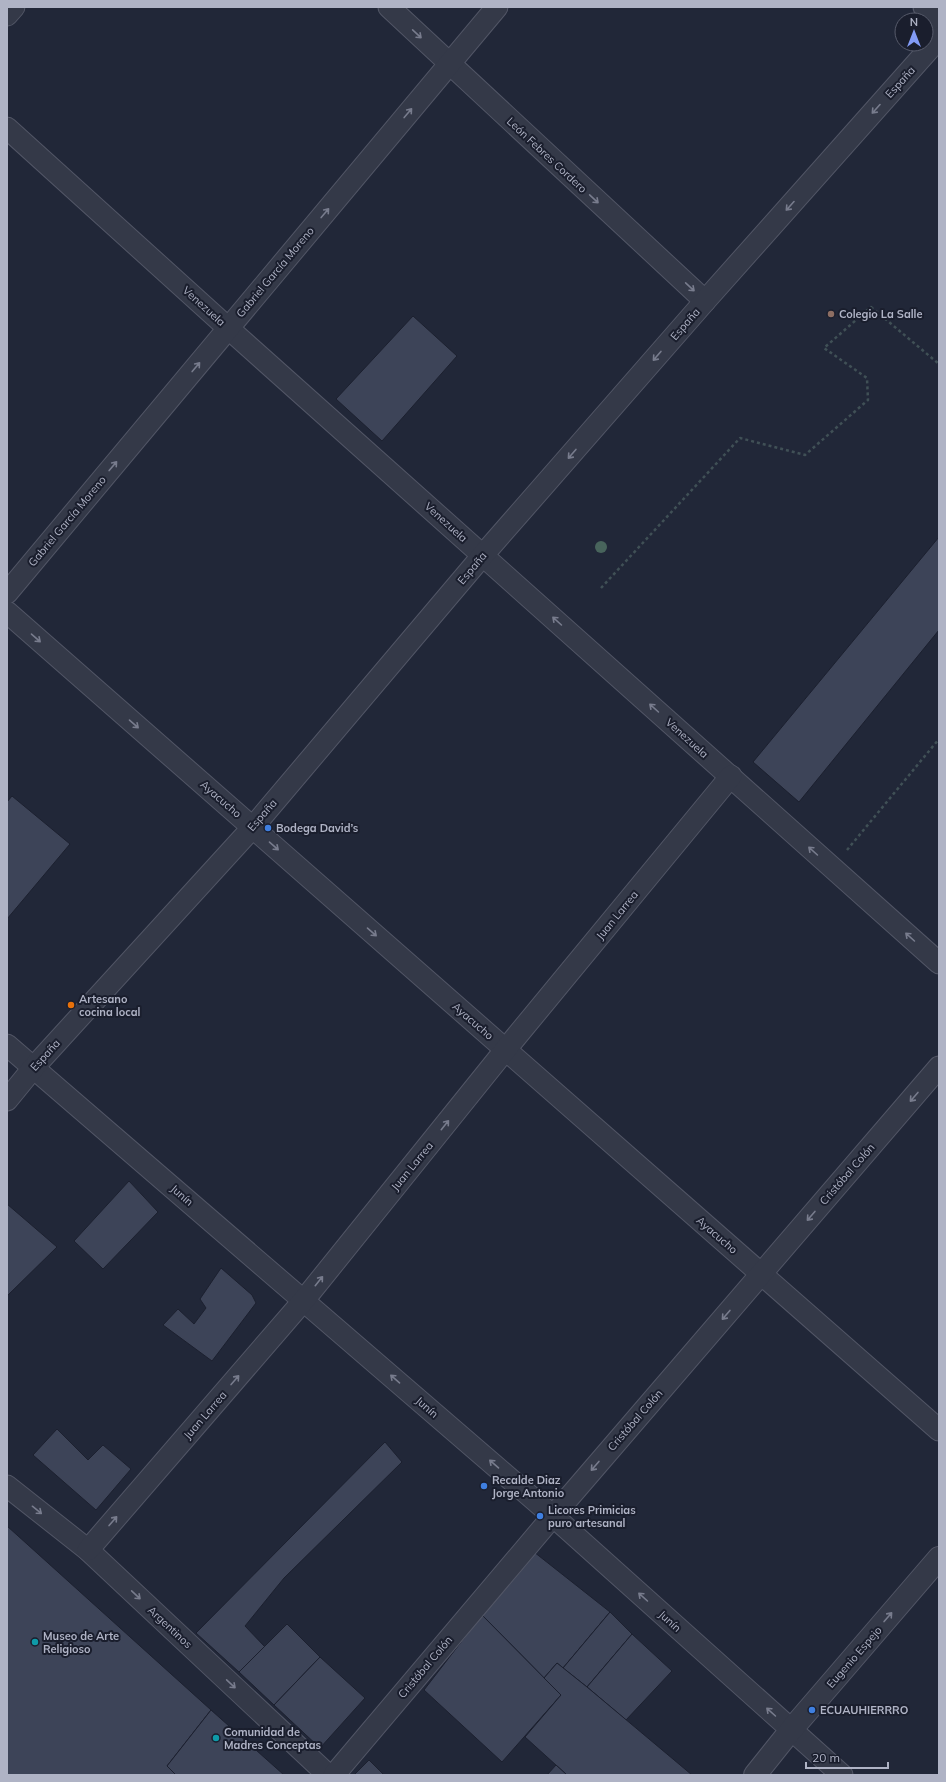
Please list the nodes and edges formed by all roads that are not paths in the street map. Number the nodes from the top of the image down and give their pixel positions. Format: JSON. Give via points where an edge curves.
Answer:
{"nodes":[{"id":1,"x":14,"y":7,"type":"edge"},
{"id":2,"x":389,"y":7,"type":"edge"},
{"id":3,"x":497,"y":7,"type":"edge"},
{"id":4,"x":924,"y":7,"type":"edge"},
{"id":5,"x":7,"y":15,"type":"edge"},
{"id":6,"x":939,"y":20,"type":"edge"},
{"id":7,"x":939,"y":38,"type":"edge"},
{"id":8,"x":449,"y":64,"type":"junction"},
{"id":9,"x":7,"y":128,"type":"edge"},
{"id":10,"x":705,"y":301,"type":"junction"},
{"id":11,"x":228,"y":328,"type":"junction"},
{"id":12,"x":483,"y":555,"type":"junction"},
{"id":13,"x":7,"y":593,"type":"edge"},
{"id":14,"x":7,"y":612,"type":"edge"},
{"id":15,"x":730,"y":776,"type":"junction"},
{"id":16,"x":253,"y":827,"type":"junction"},
{"id":17,"x":939,"y":963,"type":"edge"},
{"id":18,"x":7,"y":1044,"type":"edge"},
{"id":19,"x":506,"y":1049,"type":"junction"},
{"id":20,"x":34,"y":1067,"type":"junction"},
{"id":21,"x":939,"y":1067,"type":"edge"},
{"id":22,"x":7,"y":1100,"type":"edge"},
{"id":23,"x":761,"y":1274,"type":"junction"},
{"id":24,"x":304,"y":1300,"type":"junction"},
{"id":25,"x":939,"y":1430,"type":"edge"},
{"id":26,"x":7,"y":1486,"type":"edge"},
{"id":27,"x":553,"y":1516,"type":"junction"},
{"id":28,"x":88,"y":1550,"type":"junction"},
{"id":29,"x":939,"y":1558,"type":"edge"},
{"id":30,"x":791,"y":1730,"type":"junction"},
{"id":31,"x":328,"y":1775,"type":"edge"},
{"id":32,"x":334,"y":1775,"type":"edge"},
{"id":33,"x":755,"y":1775,"type":"edge"},
{"id":34,"x":842,"y":1775,"type":"edge"}],
"edges":[{"from":1,"to":5,"type":"street"},
{"from":2,"to":8,"type":"street","name":"León Febres Cordero","one_way":true},
{"from":3,"to":8,"type":"street","name":"Gabriel García Moreno"},
{"from":4,"to":6,"type":"street"},
{"from":7,"to":10,"type":"street","name":"España","one_way":true},
{"from":8,"to":10,"type":"street","name":"León Febres Cordero","one_way":true},
{"from":11,"to":8,"type":"street","name":"Gabriel García Moreno","one_way":true},
{"from":9,"to":11,"type":"street","name":"Venezuela"},
{"from":10,"to":12,"type":"street","name":"España","one_way":true},
{"from":11,"to":12,"type":"street","name":"Venezuela"},
{"from":13,"to":11,"type":"street","name":"Gabriel García Moreno","one_way":true},
{"from":15,"to":12,"type":"street","name":"Venezuela","one_way":true},
{"from":12,"to":16,"type":"street","name":"España"},
{"from":14,"to":16,"type":"street","name":"Ayacucho","one_way":true},
{"from":17,"to":15,"type":"street","name":"Venezuela","one_way":true},
{"from":15,"to":19,"type":"street","name":"Juan Larrea"},
{"from":16,"to":19,"type":"street","name":"Ayacucho","one_way":true},
{"from":16,"to":20,"type":"street","name":"España"},
{"from":18,"to":20,"type":"street","name":"Junín"},
{"from":19,"to":23,"type":"street","name":"Ayacucho"},
{"from":24,"to":19,"type":"street","name":"Juan Larrea","one_way":true},
{"from":20,"to":22,"type":"street","name":"España"},
{"from":20,"to":24,"type":"street","name":"Junín"},
{"from":21,"to":23,"type":"street","name":"Cristóbal Colón","one_way":true},
{"from":23,"to":25,"type":"street","name":"Ayacucho"},
{"from":23,"to":27,"type":"street","name":"Cristóbal Colón","one_way":true},
{"from":27,"to":24,"type":"street","name":"Junín","one_way":true},
{"from":28,"to":24,"type":"street","name":"Juan Larrea","one_way":true},
{"from":26,"to":28,"type":"street","name":"Argentinos","one_way":true},
{"from":30,"to":27,"type":"street","name":"Junín","one_way":true},
{"from":27,"to":32,"type":"street","name":"Cristóbal Colón"},
{"from":28,"to":31,"type":"street","name":"Argentinos","one_way":true},
{"from":30,"to":29,"type":"street","name":"Eugenio Espejo","one_way":true},
{"from":30,"to":33,"type":"street","name":"Eugenio Espejo"},
{"from":30,"to":34,"type":"street","name":"Junín"}]}
